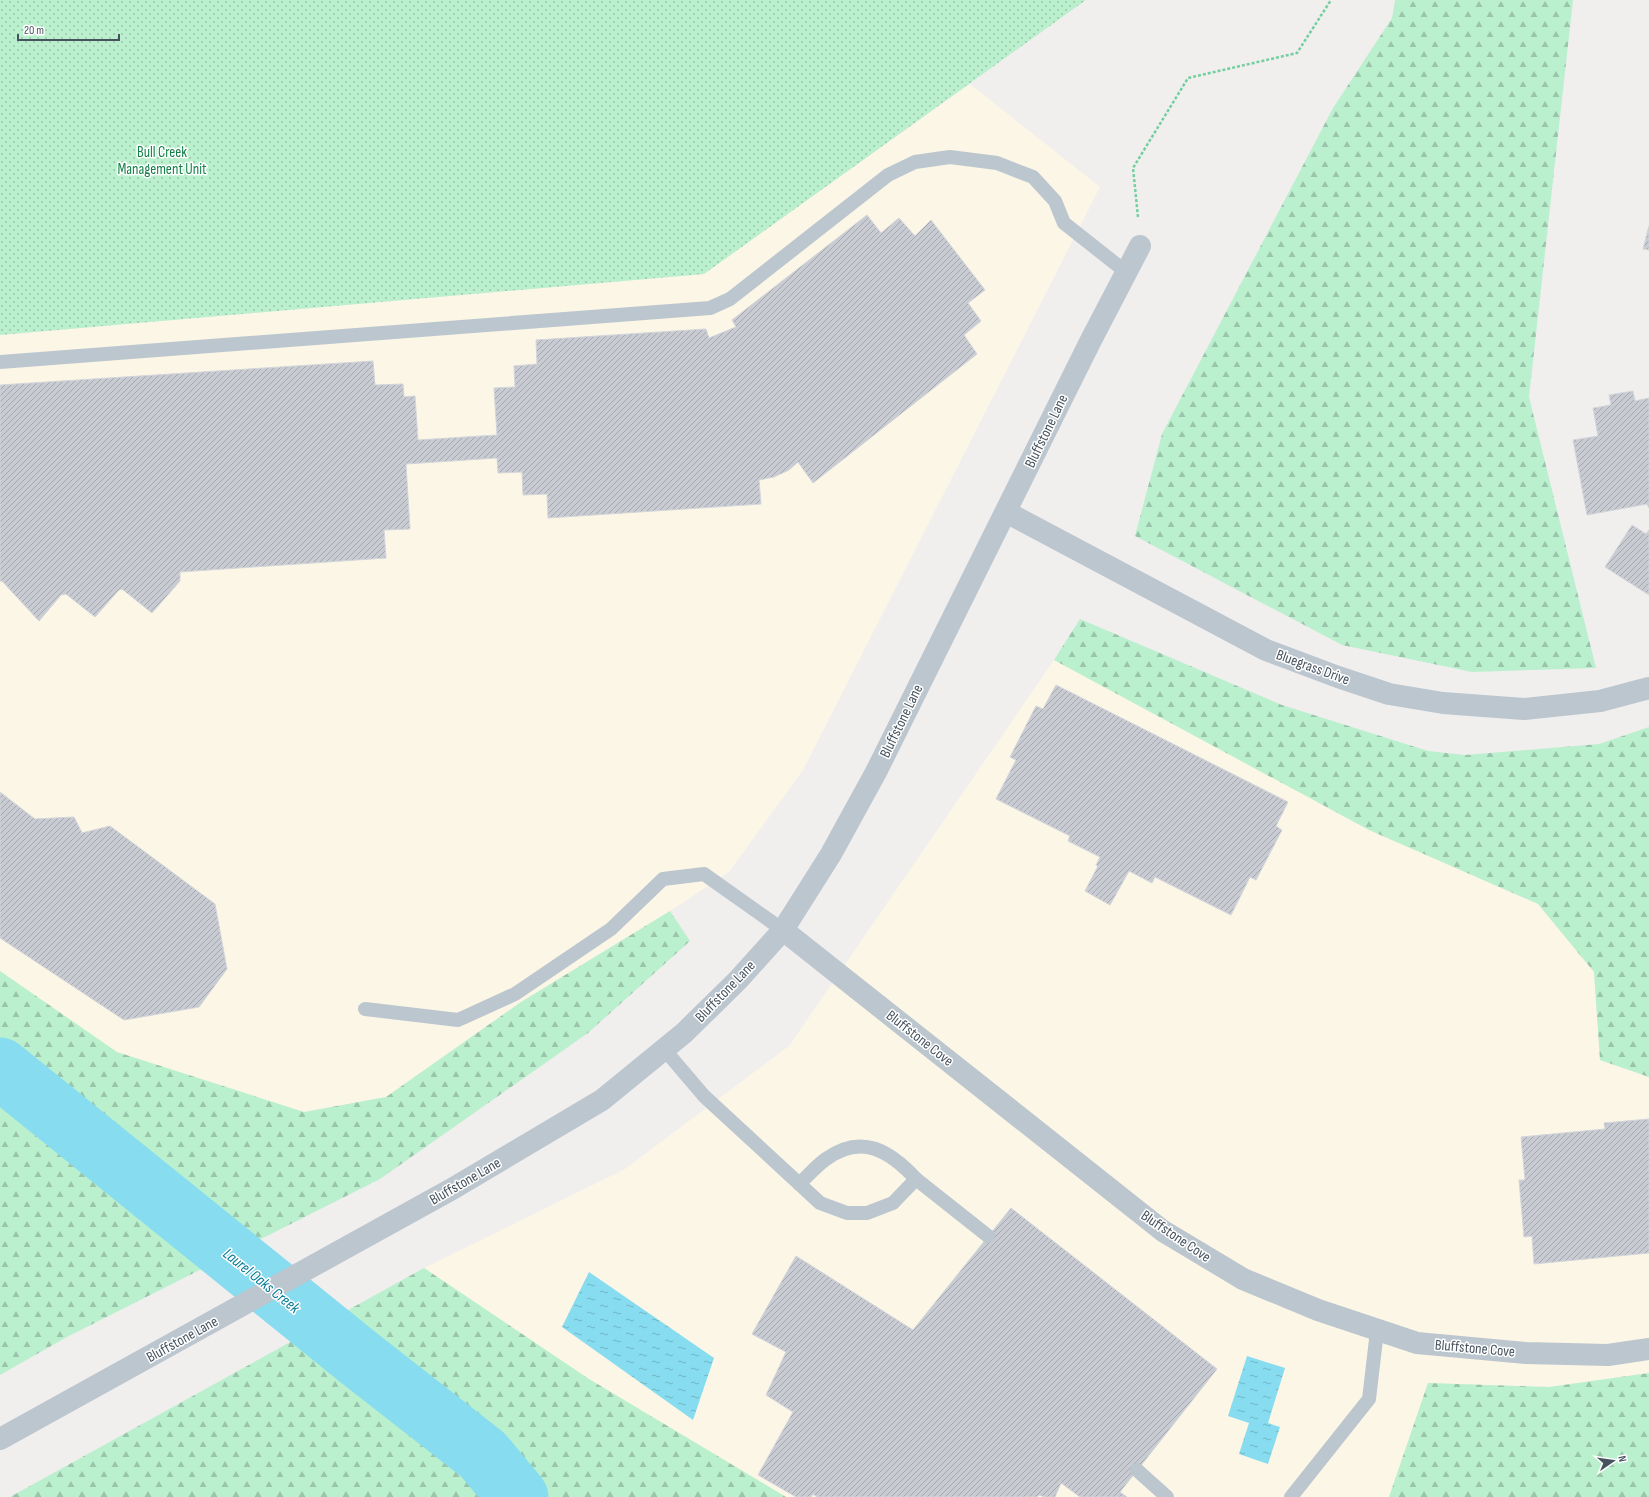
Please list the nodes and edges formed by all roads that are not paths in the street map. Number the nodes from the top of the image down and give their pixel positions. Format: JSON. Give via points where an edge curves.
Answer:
{"nodes":[{"id":1,"x":1140,"y":246,"type":"road end"},
{"id":2,"x":1126,"y":272,"type":"junction"},
{"id":3,"x":0,"y":362,"type":"edge"},
{"id":4,"x":1006,"y":512,"type":"junction"},
{"id":5,"x":1649,"y":688,"type":"edge"},
{"id":6,"x":783,"y":930,"type":"junction"},
{"id":7,"x":365,"y":1009,"type":"dead end"},
{"id":8,"x":664,"y":1049,"type":"junction"},
{"id":9,"x":916,"y":1179,"type":"junction"},
{"id":10,"x":799,"y":1184,"type":"junction"},
{"id":11,"x":988,"y":1236,"type":"dead end"},
{"id":12,"x":1377,"y":1331,"type":"junction"},
{"id":13,"x":1649,"y":1349,"type":"edge"},
{"id":14,"x":0,"y":1439,"type":"edge"},
{"id":15,"x":1137,"y":1470,"type":"dead end"},
{"id":16,"x":1167,"y":1497,"type":"edge"},
{"id":17,"x":1292,"y":1497,"type":"edge"}],
"edges":[{"from":1,"to":2,"type":"street","name":"Bluffstone Lane"},
{"from":2,"to":3,"type":"lane","via":[[1064,223],[1055,201],[1033,177],[997,163],[950,157],[915,162],[888,175],[730,299],[710,308]]},
{"from":2,"to":4,"type":"street","name":"Bluffstone Lane"},
{"from":4,"to":5,"type":"street","name":"Bluegrass Drive","via":[[1266,650],[1389,694],[1443,703],[1524,709],[1600,701]]},
{"from":4,"to":6,"type":"street","name":"Bluffstone Lane","via":[[876,772]]},
{"from":6,"to":7,"type":"lane","via":[[704,874],[663,879],[611,929],[515,994],[458,1020]]},
{"from":6,"to":8,"type":"street","name":"Bluffstone Lane","via":[[738,980]]},
{"from":6,"to":12,"type":"street","name":"Bluffstone Cove","via":[[1163,1231],[1243,1279]]},
{"from":8,"to":10,"type":"lane","via":[[704,1096]]},
{"from":8,"to":14,"type":"street","name":"Bluffstone Lane","via":[[602,1100],[452,1189]]},
{"from":9,"to":10,"type":"lane","via":[[893,1203],[868,1213],[847,1213],[820,1203]]},
{"from":9,"to":10,"type":"lane","via":[[887,1153],[880,1149],[865,1147],[846,1148],[826,1159]]},
{"from":9,"to":11,"type":"lane"},
{"from":12,"to":13,"type":"street","name":"Bluffstone Cove","via":[[1416,1343],[1526,1353],[1608,1355]]},
{"from":12,"to":17,"type":"lane","via":[[1369,1398]]},
{"from":15,"to":16,"type":"lane"}]}
